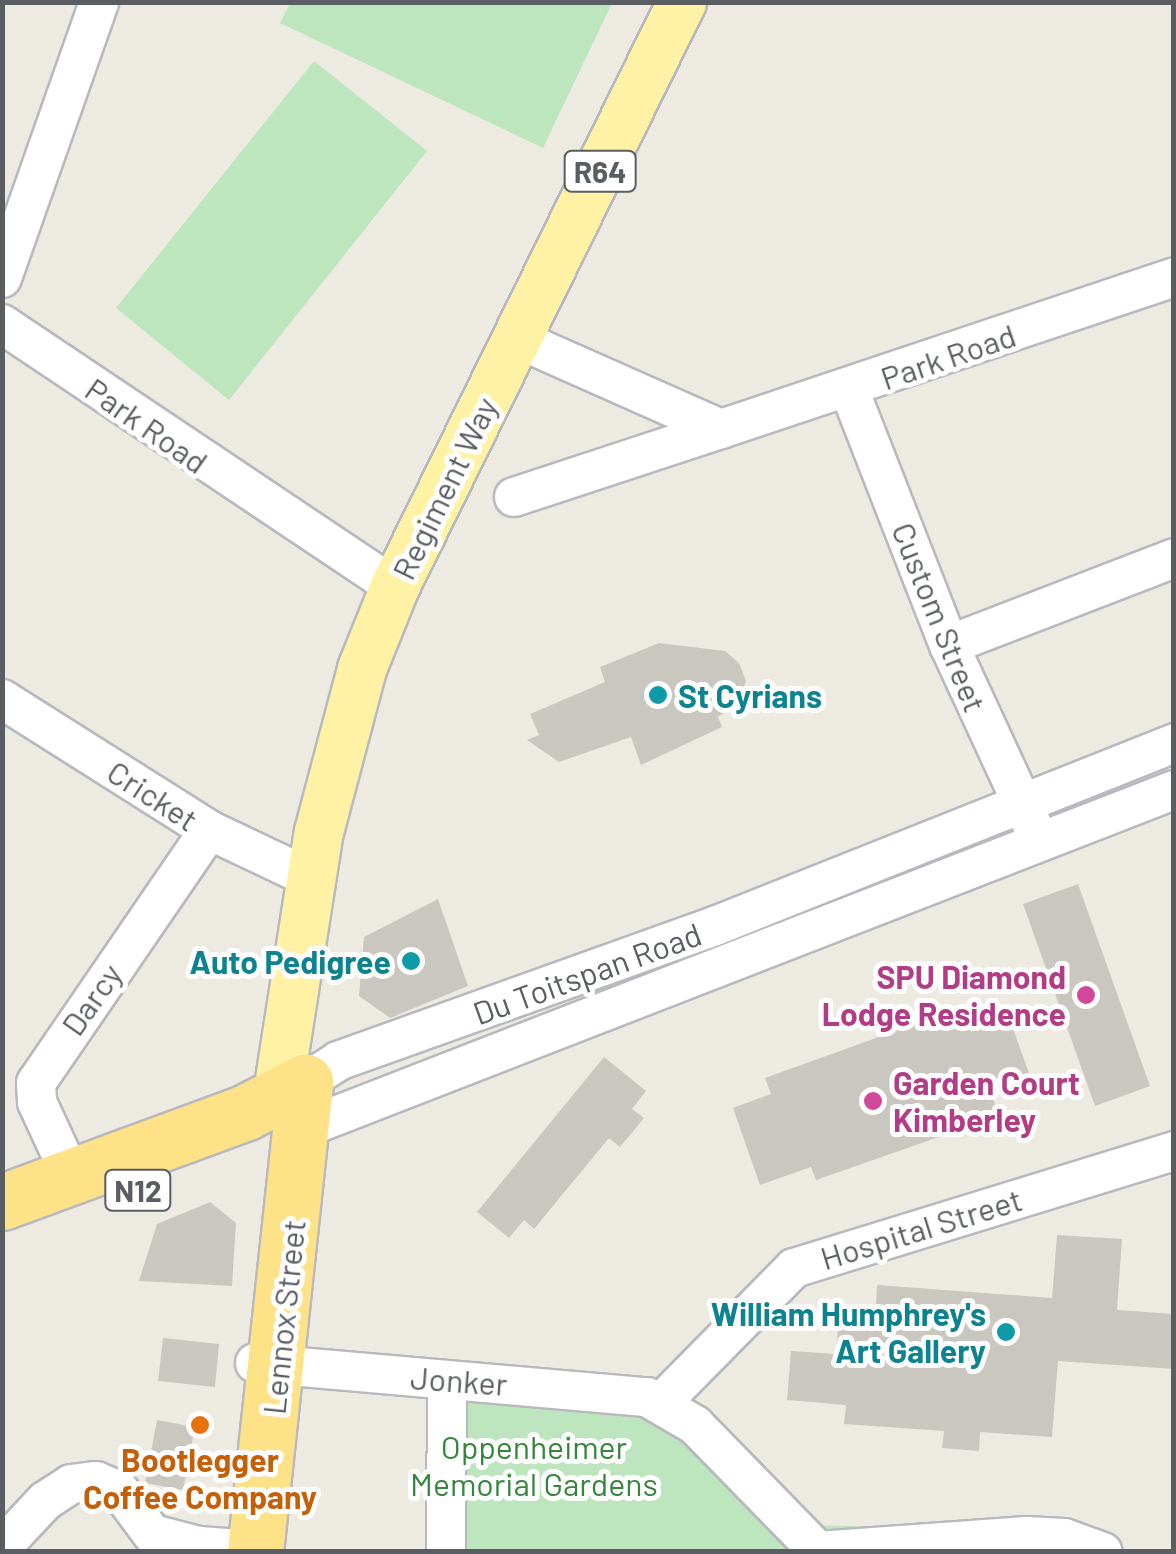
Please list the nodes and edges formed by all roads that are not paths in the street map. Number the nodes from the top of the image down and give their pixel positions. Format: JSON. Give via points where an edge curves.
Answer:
{"nodes":[{"id":1,"x":99,"y":2,"type":"edge"},
{"id":2,"x":682,"y":2,"type":"edge"},
{"id":3,"x":1174,"y":277,"type":"edge"},
{"id":4,"x":2,"y":278,"type":"edge"},
{"id":5,"x":2,"y":324,"type":"edge"},
{"id":6,"x":520,"y":340,"type":"junction"},
{"id":7,"x":626,"y":388,"type":"junction"},
{"id":8,"x":849,"y":389,"type":"junction"},
{"id":9,"x":721,"y":429,"type":"junction"},
{"id":10,"x":622,"y":461,"type":"junction"},
{"id":11,"x":514,"y":497,"type":"dead end"},
{"id":12,"x":1174,"y":558,"type":"edge"},
{"id":13,"x":395,"y":586,"type":"junction"},
{"id":14,"x":948,"y":645,"type":"junction"},
{"id":15,"x":2,"y":699,"type":"edge"},
{"id":16,"x":1174,"y":743,"type":"edge"},
{"id":17,"x":1174,"y":790,"type":"edge"},
{"id":18,"x":1021,"y":804,"type":"junction"},
{"id":19,"x":209,"y":830,"type":"junction"},
{"id":20,"x":1039,"y":841,"type":"junction"},
{"id":21,"x":310,"y":878,"type":"junction"},
{"id":22,"x":289,"y":1113,"type":"junction"},
{"id":23,"x":1174,"y":1151,"type":"edge"},
{"id":24,"x":73,"y":1180,"type":"junction"},
{"id":25,"x":2,"y":1202,"type":"edge"},
{"id":26,"x":2,"y":1237,"type":"edge"},
{"id":27,"x":267,"y":1364,"type":"junction"},
{"id":28,"x":448,"y":1380,"type":"junction"},
{"id":29,"x":661,"y":1403,"type":"junction"},
{"id":30,"x":148,"y":1543,"type":"edge"},
{"id":31,"x":2,"y":1547,"type":"edge"},
{"id":32,"x":243,"y":1550,"type":"edge"},
{"id":33,"x":819,"y":1551,"type":"edge"},
{"id":34,"x":446,"y":1552,"type":"edge"},
{"id":35,"x":1103,"y":1552,"type":"edge"}],
"edges":[{"from":1,"to":4,"type":"street"},
{"from":2,"to":6,"type":"main road","name":"Regiment Way","number":"R64"},
{"from":3,"to":8,"type":"street","name":"Park Road"},
{"from":5,"to":13,"type":"street","name":"Park Road"},
{"from":6,"to":7,"type":"street"},
{"from":6,"to":13,"type":"main road","name":"Regiment Way","number":"R64"},
{"from":7,"to":9,"type":"street"},
{"from":7,"to":10,"type":"street","via":[[632,423]]},
{"from":8,"to":9,"type":"street","name":"Park Road"},
{"from":8,"to":14,"type":"street","name":"Custom Street"},
{"from":9,"to":10,"type":"street","name":"Park Road"},
{"from":10,"to":11,"type":"street","name":"Park Road"},
{"from":12,"to":14,"type":"street"},
{"from":13,"to":21,"type":"main road","name":"Regiment Way","number":"R64","via":[[343,731]]},
{"from":14,"to":18,"type":"street","name":"Custom Street"},
{"from":15,"to":19,"type":"street","name":"Cricket"},
{"from":16,"to":18,"type":"street","name":"Du Toitspan Road"},
{"from":17,"to":20,"type":"street","name":"Du Toitspan Road"},
{"from":18,"to":20,"type":"street","name":"Custom Street"},
{"from":18,"to":22,"type":"street","name":"Du Toitspan Road","via":[[716,926],[338,1061]]},
{"from":19,"to":21,"type":"street","name":"Cricket"},
{"from":19,"to":24,"type":"street","name":"Darcy","via":[[36,1083],[37,1102]]},
{"from":20,"to":22,"type":"street","name":"Du Toitspan Road"},
{"from":21,"to":22,"type":"main road","name":"Regiment Way","number":"R64","via":[[295,1003],[281,1050]]},
{"from":22,"to":24,"type":"highway","name":"Du Toitspan Road","number":"N12"},
{"from":22,"to":26,"type":"highway","name":"Du Toitspan Road","number":"N12"},
{"from":22,"to":27,"type":"highway","name":"Lennox Street"},
{"from":23,"to":29,"type":"street","name":"Hospital Street","via":[[807,1262],[773,1284]]},
{"from":24,"to":25,"type":"highway","name":"Du Toitspan Road","number":"N12"},
{"from":27,"to":28,"type":"street","name":"Jonker"},
{"from":27,"to":32,"type":"highway","name":"Lennox Street"},
{"from":28,"to":29,"type":"street","name":"Jonker","via":[[620,1391]]},
{"from":28,"to":34,"type":"street"},
{"from":29,"to":33,"type":"street","via":[[713,1442]]},
{"from":30,"to":31,"type":"street","via":[[120,1490],[96,1481],[71,1484],[45,1501]]},
{"from":30,"to":32,"type":"street"},
{"from":33,"to":35,"type":"street","via":[[1026,1536],[1064,1538]]}]}
